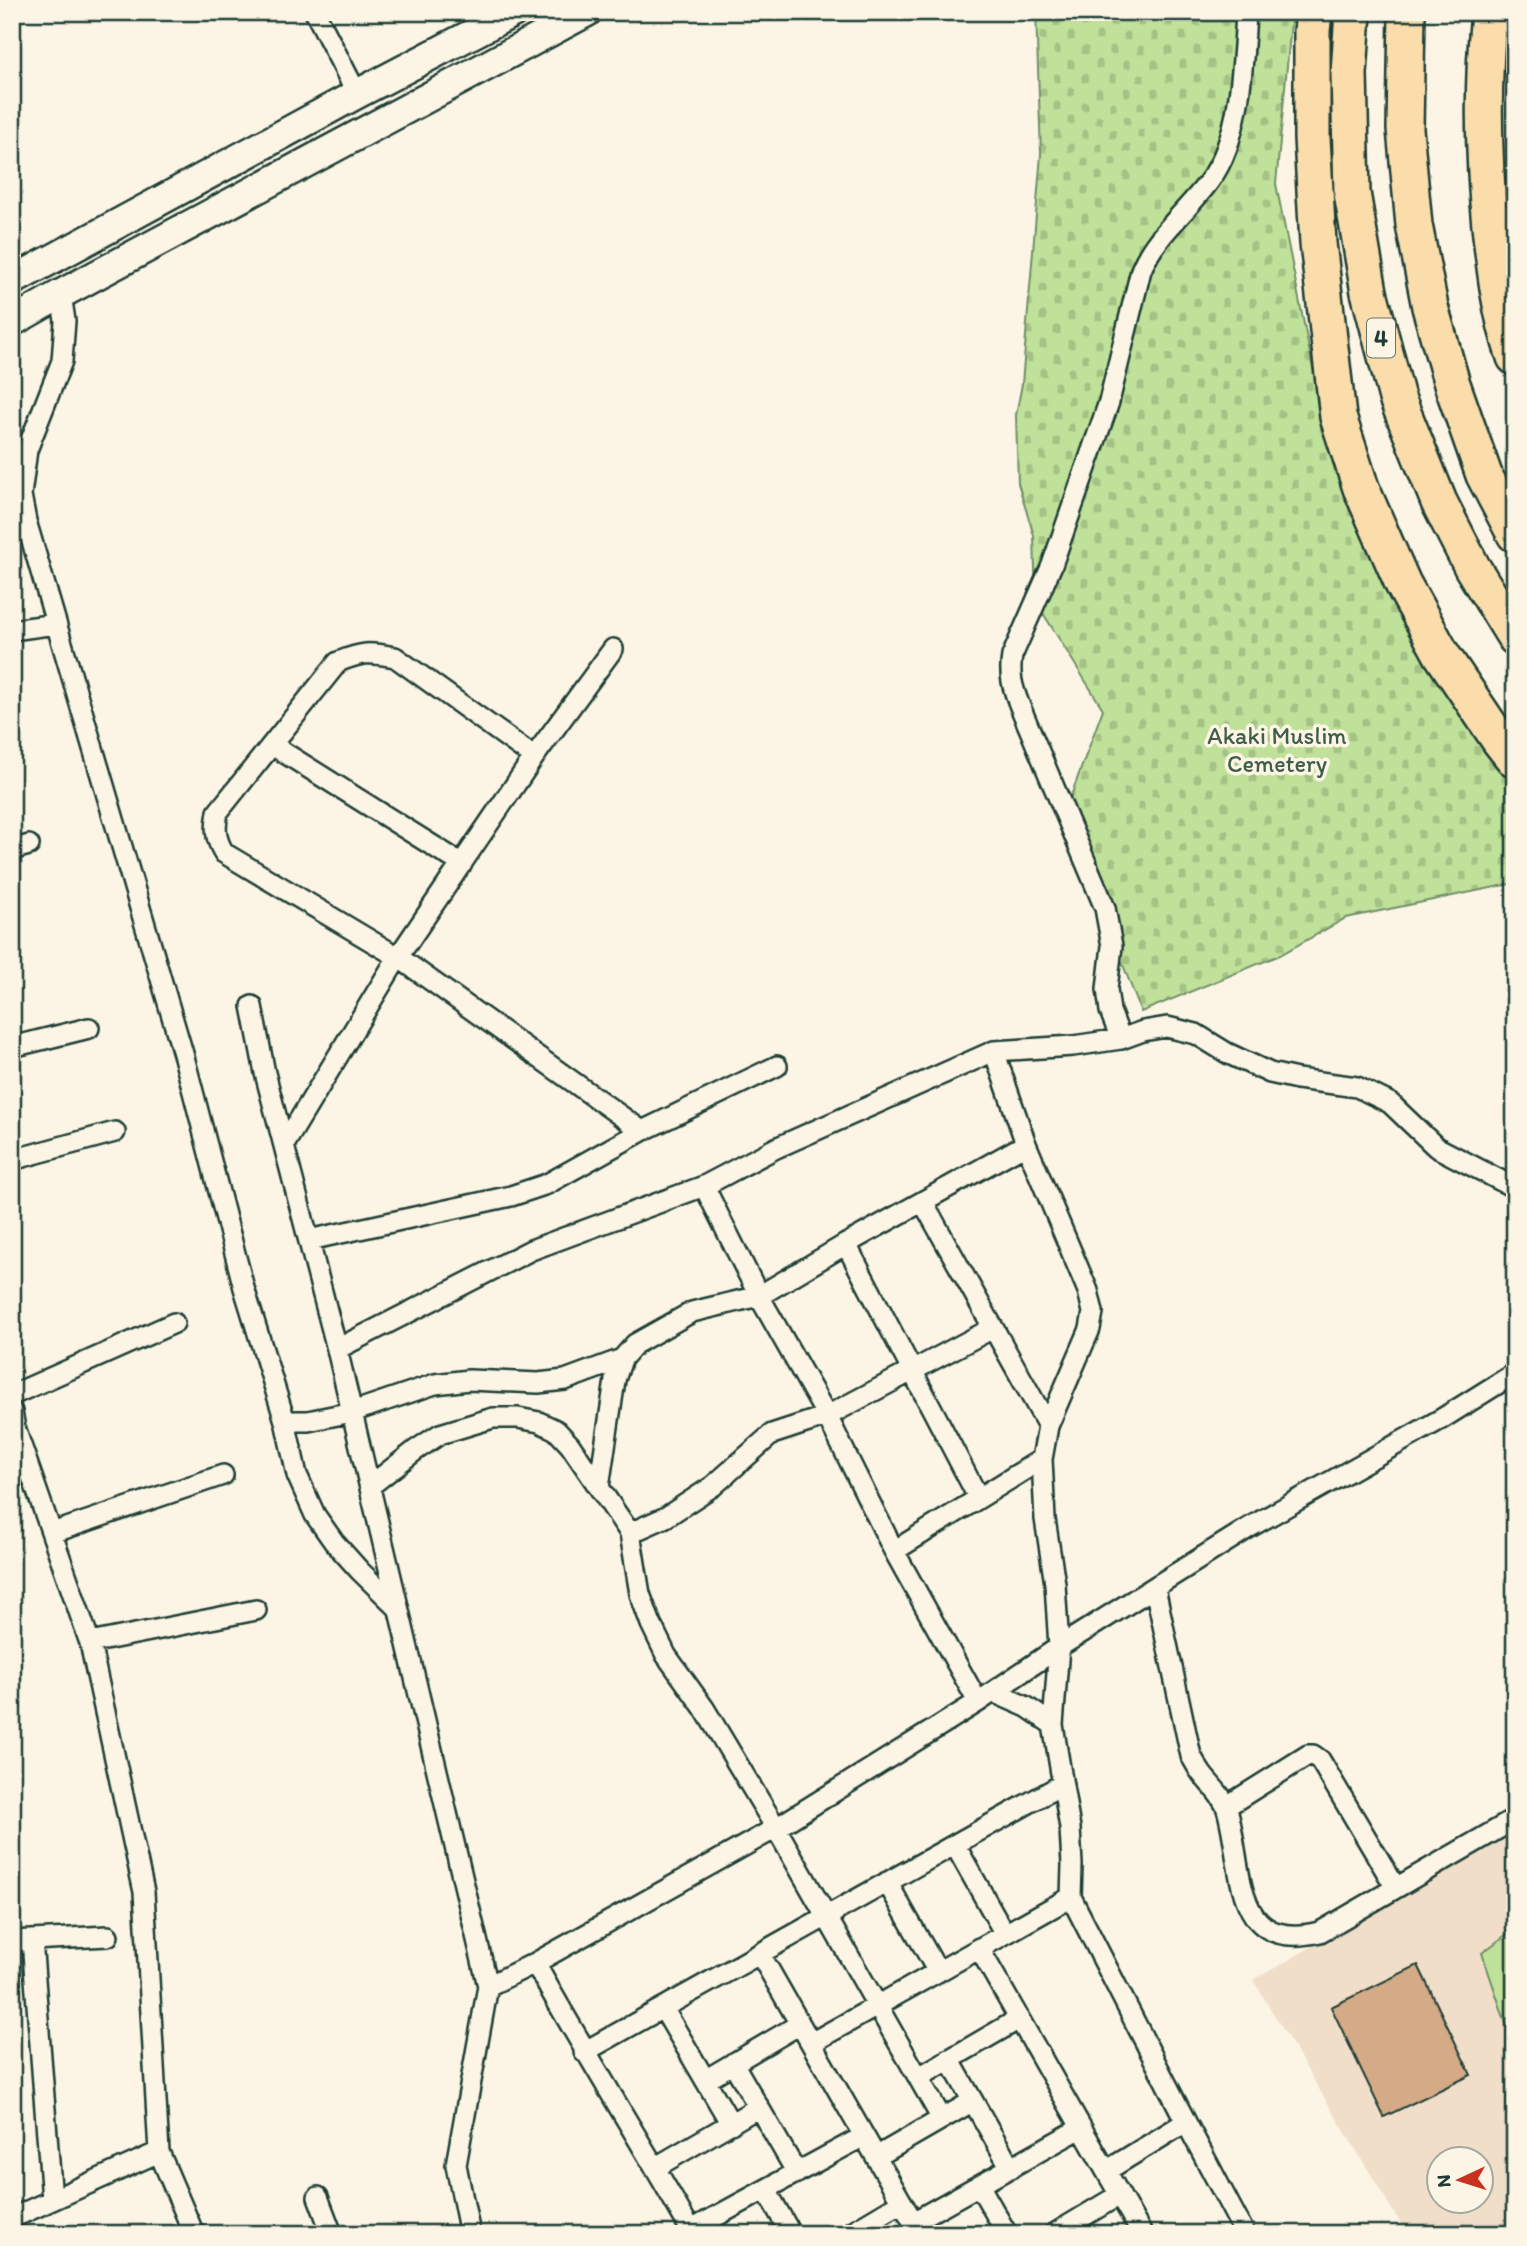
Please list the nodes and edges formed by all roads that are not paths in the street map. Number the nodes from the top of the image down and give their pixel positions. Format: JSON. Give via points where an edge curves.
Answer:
{"nodes":[{"id":1,"x":316,"y":12,"type":"edge"},
{"id":2,"x":514,"y":12,"type":"edge"},
{"id":3,"x":587,"y":12,"type":"edge"},
{"id":4,"x":1246,"y":12,"type":"edge"},
{"id":5,"x":1314,"y":12,"type":"edge"},
{"id":6,"x":1353,"y":12,"type":"edge"},
{"id":7,"x":1407,"y":12,"type":"edge"},
{"id":8,"x":1489,"y":12,"type":"edge"},
{"id":9,"x":357,"y":94,"type":"junction"},
{"id":10,"x":12,"y":281,"type":"edge"},
{"id":11,"x":61,"y":293,"type":"junction"},
{"id":12,"x":12,"y":322,"type":"edge"},
{"id":13,"x":1515,"y":357,"type":"edge"},
{"id":14,"x":1515,"y":534,"type":"edge"},
{"id":15,"x":56,"y":624,"type":"junction"},
{"id":16,"x":12,"y":630,"type":"edge"},
{"id":17,"x":1515,"y":637,"type":"edge"},
{"id":18,"x":613,"y":649,"type":"dead end"},
{"id":19,"x":272,"y":745,"type":"junction"},
{"id":20,"x":534,"y":757,"type":"junction"},
{"id":21,"x":1515,"y":760,"type":"edge"},
{"id":22,"x":461,"y":864,"type":"junction"},
{"id":23,"x":398,"y":957,"type":"junction"},
{"id":24,"x":252,"y":1006,"type":"dead end"},
{"id":25,"x":89,"y":1028,"type":"dead end"},
{"id":26,"x":1121,"y":1039,"type":"junction"},
{"id":27,"x":12,"y":1047,"type":"edge"},
{"id":28,"x":994,"y":1051,"type":"junction"},
{"id":29,"x":777,"y":1066,"type":"dead end"},
{"id":30,"x":642,"y":1131,"type":"junction"},
{"id":31,"x":115,"y":1132,"type":"dead end"},
{"id":32,"x":1026,"y":1144,"type":"junction"},
{"id":33,"x":284,"y":1145,"type":"junction"},
{"id":34,"x":12,"y":1160,"type":"edge"},
{"id":35,"x":704,"y":1186,"type":"junction"},
{"id":36,"x":1515,"y":1188,"type":"edge"},
{"id":37,"x":923,"y":1202,"type":"junction"},
{"id":38,"x":309,"y":1240,"type":"junction"},
{"id":39,"x":846,"y":1244,"type":"junction"},
{"id":40,"x":759,"y":1296,"type":"junction"},
{"id":41,"x":174,"y":1324,"type":"dead end"},
{"id":42,"x":993,"y":1328,"type":"junction"},
{"id":43,"x":337,"y":1349,"type":"junction"},
{"id":44,"x":622,"y":1359,"type":"junction"},
{"id":45,"x":912,"y":1371,"type":"junction"},
{"id":46,"x":1515,"y":1373,"type":"edge"},
{"id":47,"x":12,"y":1395,"type":"edge"},
{"id":48,"x":352,"y":1412,"type":"junction"},
{"id":49,"x":827,"y":1416,"type":"junction"},
{"id":50,"x":14,"y":1420,"type":"edge"},
{"id":51,"x":285,"y":1421,"type":"junction"},
{"id":52,"x":1048,"y":1426,"type":"junction"},
{"id":53,"x":1042,"y":1459,"type":"junction"},
{"id":54,"x":223,"y":1475,"type":"dead end"},
{"id":55,"x":12,"y":1485,"type":"edge"},
{"id":56,"x":370,"y":1486,"type":"junction"},
{"id":57,"x":599,"y":1487,"type":"junction"},
{"id":58,"x":978,"y":1497,"type":"junction"},
{"id":59,"x":52,"y":1533,"type":"junction"},
{"id":60,"x":630,"y":1533,"type":"junction"},
{"id":61,"x":894,"y":1551,"type":"junction"},
{"id":62,"x":1155,"y":1588,"type":"junction"},
{"id":63,"x":398,"y":1609,"type":"junction"},
{"id":64,"x":256,"y":1610,"type":"dead end"},
{"id":65,"x":90,"y":1643,"type":"junction"},
{"id":66,"x":1059,"y":1647,"type":"junction"},
{"id":67,"x":986,"y":1697,"type":"junction"},
{"id":68,"x":1053,"y":1725,"type":"junction"},
{"id":69,"x":1061,"y":1785,"type":"junction"},
{"id":70,"x":1227,"y":1806,"type":"junction"},
{"id":71,"x":1515,"y":1819,"type":"edge"},
{"id":72,"x":776,"y":1828,"type":"junction"},
{"id":73,"x":955,"y":1844,"type":"junction"},
{"id":74,"x":887,"y":1882,"type":"junction"},
{"id":75,"x":1396,"y":1888,"type":"junction"},
{"id":76,"x":1071,"y":1896,"type":"junction"},
{"id":77,"x":827,"y":1916,"type":"junction"},
{"id":78,"x":1004,"y":1934,"type":"junction"},
{"id":79,"x":108,"y":1936,"type":"dead end"},
{"id":80,"x":32,"y":1940,"type":"junction"},
{"id":81,"x":12,"y":1941,"type":"edge"},
{"id":82,"x":979,"y":1948,"type":"junction"},
{"id":83,"x":760,"y":1954,"type":"junction"},
{"id":84,"x":535,"y":1963,"type":"junction"},
{"id":85,"x":938,"y":1972,"type":"junction"},
{"id":86,"x":488,"y":1986,"type":"junction"},
{"id":87,"x":878,"y":2006,"type":"junction"},
{"id":88,"x":663,"y":2008,"type":"junction"},
{"id":89,"x":1019,"y":2019,"type":"junction"},
{"id":90,"x":800,"y":2024,"type":"junction"},
{"id":91,"x":811,"y":2043,"type":"junction"},
{"id":92,"x":584,"y":2052,"type":"junction"},
{"id":93,"x":949,"y":2059,"type":"junction"},
{"id":94,"x":733,"y":2063,"type":"junction"},
{"id":95,"x":919,"y":2077,"type":"junction"},
{"id":96,"x":705,"y":2080,"type":"junction"},
{"id":97,"x":973,"y":2101,"type":"junction"},
{"id":98,"x":759,"y":2107,"type":"junction"},
{"id":99,"x":942,"y":2119,"type":"junction"},
{"id":100,"x":1186,"y":2122,"type":"junction"},
{"id":101,"x":731,"y":2124,"type":"junction"},
{"id":102,"x":1081,"y":2128,"type":"junction"},
{"id":103,"x":864,"y":2136,"type":"junction"},
{"id":104,"x":159,"y":2152,"type":"junction"},
{"id":105,"x":876,"y":2157,"type":"junction"},
{"id":106,"x":656,"y":2167,"type":"junction"},
{"id":107,"x":1011,"y":2168,"type":"junction"},
{"id":108,"x":1106,"y":2171,"type":"junction"},
{"id":109,"x":797,"y":2172,"type":"junction"},
{"id":110,"x":979,"y":2185,"type":"junction"},
{"id":111,"x":766,"y":2190,"type":"junction"},
{"id":112,"x":1119,"y":2195,"type":"junction"},
{"id":113,"x":318,"y":2197,"type":"dead end"},
{"id":114,"x":52,"y":2200,"type":"junction"},
{"id":115,"x":902,"y":2203,"type":"junction"},
{"id":116,"x":12,"y":2218,"type":"edge"},
{"id":117,"x":917,"y":2228,"type":"edge"},
{"id":118,"x":692,"y":2232,"type":"edge"},
{"id":119,"x":194,"y":2234,"type":"edge"},
{"id":120,"x":331,"y":2234,"type":"edge"},
{"id":121,"x":470,"y":2234,"type":"edge"},
{"id":122,"x":791,"y":2234,"type":"edge"},
{"id":123,"x":848,"y":2234,"type":"edge"},
{"id":124,"x":1007,"y":2234,"type":"edge"},
{"id":125,"x":1054,"y":2234,"type":"edge"},
{"id":126,"x":1142,"y":2234,"type":"edge"},
{"id":127,"x":1245,"y":2234,"type":"edge"}],
"edges":[{"from":1,"to":9,"type":"street"},
{"from":2,"to":9,"type":"street"},
{"from":3,"to":11,"type":"street"},
{"from":4,"to":26,"type":"street","via":[[1244,52],[1226,155],[1194,201],[1147,253],[1109,402],[1010,670],[1011,684],[1105,908],[1112,946],[1107,989]]},
{"from":5,"to":21,"type":"highway","via":[[1312,138],[1318,243],[1338,417],[1361,488],[1404,584],[1442,655]]},
{"from":6,"to":17,"type":"highway","number":"4","via":[[1349,74],[1352,193],[1369,292],[1396,398],[1439,502],[1472,568]]},
{"from":7,"to":14,"type":"highway","number":"4","via":[[1405,129],[1414,225],[1430,307],[1484,475]]},
{"from":8,"to":13,"type":"highway","via":[[1483,131],[1488,205],[1496,282]]},
{"from":9,"to":10,"type":"street"},
{"from":11,"to":12,"type":"street"},
{"from":11,"to":15,"type":"street","via":[[65,321],[62,360],[27,450],[21,495]]},
{"from":15,"to":16,"type":"street"},
{"from":15,"to":51,"type":"street"},
{"from":18,"to":20,"type":"street"},
{"from":19,"to":20,"type":"street","via":[[338,662],[372,652],[395,657]]},
{"from":19,"to":22,"type":"street"},
{"from":19,"to":23,"type":"street","via":[[218,812],[215,829],[224,853]]},
{"from":20,"to":22,"type":"street"},
{"from":22,"to":23,"type":"street"},
{"from":23,"to":30,"type":"street"},
{"from":23,"to":33,"type":"street"},
{"from":24,"to":33,"type":"street"},
{"from":25,"to":27,"type":"street"},
{"from":26,"to":28,"type":"street"},
{"from":26,"to":36,"type":"street","via":[[1167,1027],[1196,1034],[1270,1073],[1357,1087],[1390,1103],[1436,1147]]},
{"from":28,"to":32,"type":"street"},
{"from":28,"to":35,"type":"street","via":[[776,1148]]},
{"from":29,"to":30,"type":"street"},
{"from":30,"to":38,"type":"street","via":[[574,1170],[511,1196]]},
{"from":31,"to":34,"type":"street"},
{"from":32,"to":37,"type":"street"},
{"from":32,"to":52,"type":"street","via":[[1093,1312]]},
{"from":33,"to":38,"type":"street"},
{"from":35,"to":40,"type":"street"},
{"from":35,"to":43,"type":"street","via":[[531,1250]]},
{"from":37,"to":39,"type":"street"},
{"from":37,"to":42,"type":"street"},
{"from":38,"to":43,"type":"street"},
{"from":39,"to":40,"type":"street"},
{"from":39,"to":45,"type":"street"},
{"from":40,"to":44,"type":"street","via":[[692,1312],[635,1344]]},
{"from":40,"to":49,"type":"street"},
{"from":41,"to":47,"type":"street"},
{"from":42,"to":45,"type":"street"},
{"from":42,"to":52,"type":"street"},
{"from":43,"to":48,"type":"street"},
{"from":44,"to":48,"type":"street","via":[[565,1380],[435,1384]]},
{"from":44,"to":57,"type":"street"},
{"from":45,"to":49,"type":"street"},
{"from":45,"to":58,"type":"street"},
{"from":46,"to":62,"type":"street","via":[[1250,1527]]},
{"from":48,"to":51,"type":"street"},
{"from":48,"to":56,"type":"street"},
{"from":49,"to":60,"type":"street","via":[[772,1434],[713,1486],[666,1517]]},
{"from":49,"to":61,"type":"street"},
{"from":50,"to":55,"type":"street"},
{"from":50,"to":59,"type":"street"},
{"from":51,"to":63,"type":"street","via":[[297,1475],[315,1515]]},
{"from":52,"to":53,"type":"street"},
{"from":53,"to":58,"type":"street"},
{"from":53,"to":66,"type":"street"},
{"from":54,"to":59,"type":"street"},
{"from":56,"to":57,"type":"street","via":[[440,1434],[505,1418],[539,1422],[556,1430]]},
{"from":56,"to":63,"type":"street"},
{"from":57,"to":60,"type":"street"},
{"from":58,"to":61,"type":"street"},
{"from":59,"to":65,"type":"street"},
{"from":60,"to":72,"type":"street","via":[[640,1594],[666,1655],[704,1708]]},
{"from":61,"to":67,"type":"street"},
{"from":62,"to":66,"type":"street"},
{"from":62,"to":70,"type":"street","via":[[1192,1756]]},
{"from":63,"to":86,"type":"street"},
{"from":64,"to":65,"type":"street"},
{"from":65,"to":104,"type":"street","via":[[144,1892]]},
{"from":66,"to":67,"type":"street"},
{"from":66,"to":68,"type":"street"},
{"from":67,"to":68,"type":"street","via":[[1027,1707]]},
{"from":67,"to":72,"type":"street"},
{"from":68,"to":69,"type":"street"},
{"from":69,"to":73,"type":"street"},
{"from":69,"to":76,"type":"street","via":[[1070,1828]]},
{"from":70,"to":75,"type":"street","via":[[1313,1755]]},
{"from":70,"to":75,"type":"street","via":[[1242,1895],[1258,1923],[1272,1932],[1286,1936],[1320,1932]]},
{"from":71,"to":75,"type":"street"},
{"from":72,"to":77,"type":"street"},
{"from":72,"to":84,"type":"street"},
{"from":73,"to":74,"type":"street"},
{"from":73,"to":78,"type":"street"},
{"from":74,"to":77,"type":"street"},
{"from":74,"to":85,"type":"street"},
{"from":76,"to":78,"type":"street"},
{"from":76,"to":100,"type":"street"},
{"from":77,"to":83,"type":"street"},
{"from":77,"to":87,"type":"street"},
{"from":78,"to":82,"type":"street"},
{"from":79,"to":80,"type":"street"},
{"from":80,"to":81,"type":"street"},
{"from":80,"to":114,"type":"street"},
{"from":82,"to":85,"type":"street"},
{"from":82,"to":89,"type":"street"},
{"from":83,"to":88,"type":"street"},
{"from":83,"to":90,"type":"street"},
{"from":84,"to":86,"type":"street"},
{"from":84,"to":92,"type":"street"},
{"from":85,"to":87,"type":"street"},
{"from":86,"to":121,"type":"street","via":[[456,2165]]},
{"from":87,"to":91,"type":"street"},
{"from":87,"to":95,"type":"street"},
{"from":88,"to":92,"type":"street"},
{"from":88,"to":96,"type":"street"},
{"from":89,"to":93,"type":"street"},
{"from":89,"to":102,"type":"street"},
{"from":90,"to":91,"type":"street"},
{"from":90,"to":94,"type":"street"},
{"from":91,"to":103,"type":"street"},
{"from":92,"to":106,"type":"street"},
{"from":93,"to":95,"type":"street"},
{"from":93,"to":97,"type":"street"},
{"from":94,"to":96,"type":"street"},
{"from":94,"to":98,"type":"street"},
{"from":95,"to":99,"type":"street"},
{"from":96,"to":101,"type":"street"},
{"from":97,"to":99,"type":"street"},
{"from":97,"to":107,"type":"street"},
{"from":98,"to":101,"type":"street"},
{"from":98,"to":109,"type":"street"},
{"from":99,"to":105,"type":"street"},
{"from":100,"to":108,"type":"street"},
{"from":100,"to":127,"type":"street"},
{"from":101,"to":106,"type":"street"},
{"from":102,"to":107,"type":"street"},
{"from":102,"to":108,"type":"street"},
{"from":103,"to":105,"type":"street"},
{"from":103,"to":109,"type":"street"},
{"from":104,"to":114,"type":"street"},
{"from":104,"to":119,"type":"street"},
{"from":105,"to":115,"type":"street"},
{"from":106,"to":118,"type":"street"},
{"from":107,"to":110,"type":"street"},
{"from":108,"to":112,"type":"street"},
{"from":109,"to":111,"type":"street"},
{"from":110,"to":117,"type":"street"},
{"from":110,"to":124,"type":"street"},
{"from":111,"to":118,"type":"street"},
{"from":111,"to":122,"type":"street"},
{"from":112,"to":125,"type":"street"},
{"from":112,"to":126,"type":"street"},
{"from":113,"to":120,"type":"street"},
{"from":114,"to":116,"type":"street"},
{"from":115,"to":117,"type":"street"},
{"from":115,"to":123,"type":"street"}]}
